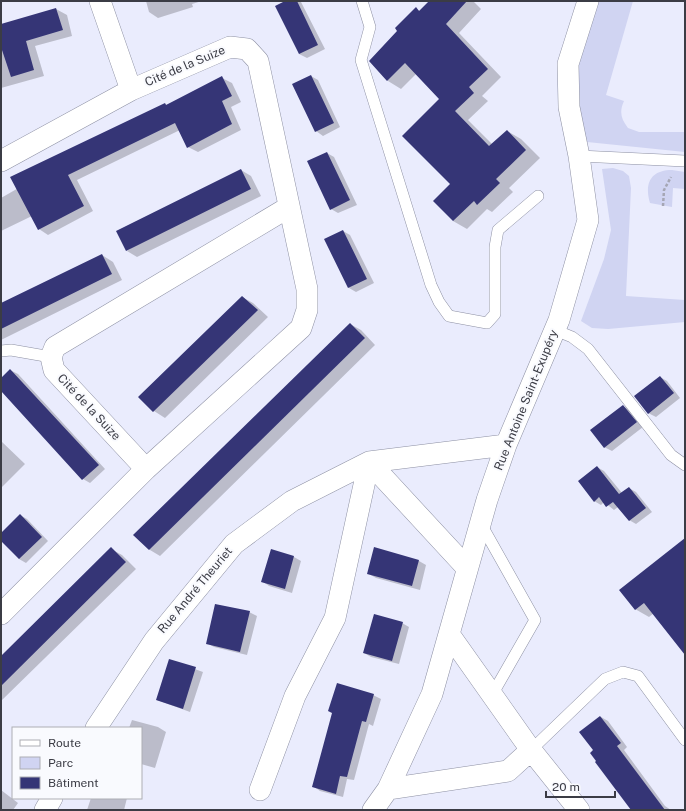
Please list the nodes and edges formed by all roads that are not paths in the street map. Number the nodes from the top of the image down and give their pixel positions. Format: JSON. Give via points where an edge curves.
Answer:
{"nodes":[{"id":1,"x":100,"y":1,"type":"edge"},
{"id":2,"x":362,"y":1,"type":"edge"},
{"id":3,"x":588,"y":1,"type":"edge"},
{"id":4,"x":131,"y":90,"type":"junction"},
{"id":5,"x":579,"y":156,"type":"junction"},
{"id":6,"x":1,"y":161,"type":"edge"},
{"id":7,"x":685,"y":161,"type":"edge"},
{"id":8,"x":538,"y":196,"type":"dead end"},
{"id":9,"x":289,"y":207,"type":"junction"},
{"id":10,"x":555,"y":330,"type":"junction"},
{"id":11,"x":1,"y":351,"type":"edge"},
{"id":12,"x":51,"y":357,"type":"junction"},
{"id":13,"x":506,"y":445,"type":"junction"},
{"id":14,"x":369,"y":462,"type":"junction"},
{"id":15,"x":685,"y":465,"type":"edge"},
{"id":16,"x":146,"y":469,"type":"junction"},
{"id":17,"x":480,"y":523,"type":"junction"},
{"id":18,"x":467,"y":568,"type":"junction"},
{"id":19,"x":1,"y":614,"type":"edge"},
{"id":20,"x":449,"y":634,"type":"junction"},
{"id":21,"x":492,"y":695,"type":"junction"},
{"id":22,"x":97,"y":727,"type":"edge"},
{"id":23,"x":685,"y":740,"type":"edge"},
{"id":24,"x":531,"y":750,"type":"junction"},
{"id":25,"x":388,"y":789,"type":"junction"},
{"id":26,"x":260,"y":790,"type":"dead end"},
{"id":27,"x":51,"y":799,"type":"edge"},
{"id":28,"x":45,"y":810,"type":"edge"},
{"id":29,"x":374,"y":810,"type":"edge"},
{"id":30,"x":579,"y":810,"type":"edge"}],
"edges":[{"from":1,"to":4,"type":"street"},
{"from":2,"to":8,"type":"lane","via":[[370,27],[361,60],[431,285],[449,316],[487,323],[495,314],[495,247],[498,230]]},
{"from":3,"to":5,"type":"street","name":"Rue Antoine Saint-Exupéry","via":[[568,64],[569,107]]},
{"from":4,"to":6,"type":"street","name":"Cité de la Suize"},
{"from":4,"to":9,"type":"street","name":"Cité de la Suize","via":[[230,47],[247,49],[258,61]]},
{"from":5,"to":7,"type":"lane"},
{"from":5,"to":10,"type":"street","name":"Rue Antoine Saint-Exupéry","via":[[588,220]]},
{"from":9,"to":12,"type":"street","via":[[55,347]]},
{"from":9,"to":16,"type":"street","name":"Cité de la Suize","via":[[306,289],[307,310],[301,328]]},
{"from":10,"to":13,"type":"street","name":"Rue Antoine Saint-Exupéry"},
{"from":10,"to":15,"type":"lane","via":[[572,337],[588,349],[671,455]]},
{"from":11,"to":12,"type":"lane","via":[[11,350]]},
{"from":12,"to":16,"type":"street","name":"Cité de la Suize","via":[[54,370]]},
{"from":13,"to":14,"type":"street","name":"Rue André Theuriet"},
{"from":13,"to":17,"type":"street","name":"Rue Antoine Saint-Exupéry"},
{"from":14,"to":18,"type":"street"},
{"from":14,"to":22,"type":"street","name":"Rue André Theuriet","via":[[292,501],[234,544],[154,640]]},
{"from":14,"to":26,"type":"street","via":[[335,618],[295,696]]},
{"from":16,"to":19,"type":"street","name":"Cité de la Suize"},
{"from":17,"to":18,"type":"street","name":"Rue Antoine Saint-Exupéry"},
{"from":17,"to":21,"type":"lane","via":[[535,620]]},
{"from":18,"to":20,"type":"street","name":"Rue Antoine Saint-Exupéry"},
{"from":20,"to":21,"type":"street"},
{"from":20,"to":25,"type":"street","name":"Rue Antoine Saint-Exupéry","via":[[432,694]]},
{"from":21,"to":24,"type":"street"},
{"from":23,"to":24,"type":"lane","via":[[638,676],[623,672],[605,679]]},
{"from":24,"to":25,"type":"street","via":[[508,772]]},
{"from":24,"to":30,"type":"street"},
{"from":25,"to":29,"type":"street","name":"Rue Antoine Saint-Exupéry"},
{"from":27,"to":28,"type":"street"}]}
